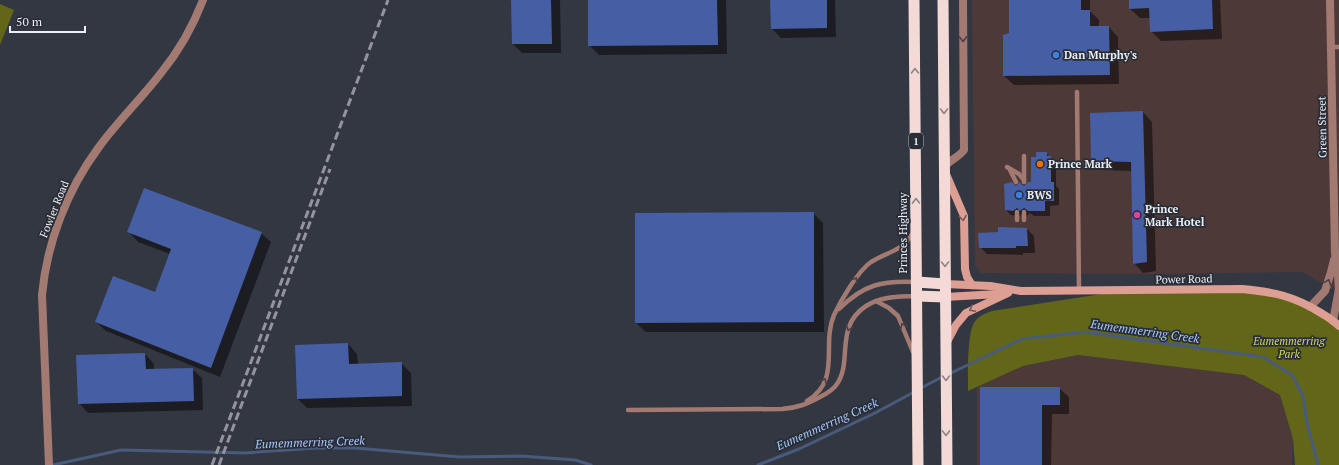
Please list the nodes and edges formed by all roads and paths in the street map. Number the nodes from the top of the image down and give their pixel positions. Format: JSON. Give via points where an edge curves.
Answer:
{"nodes":[{"id":1,"x":203,"y":0,"type":"edge"},
{"id":2,"x":914,"y":0,"type":"edge"},
{"id":3,"x":943,"y":0,"type":"edge"},
{"id":4,"x":963,"y":0,"type":"edge"},
{"id":5,"x":1330,"y":0,"type":"edge"},
{"id":6,"x":1335,"y":47,"type":"edge"},
{"id":7,"x":1077,"y":92,"type":"dead end"},
{"id":8,"x":1024,"y":156,"type":"dead end"},
{"id":9,"x":944,"y":168,"type":"junction"},
{"id":10,"x":1016,"y":182,"type":"dead end"},
{"id":11,"x":1017,"y":212,"type":"dead end"},
{"id":12,"x":1024,"y":212,"type":"dead end"},
{"id":13,"x":1017,"y":220,"type":"dead end"},
{"id":14,"x":1024,"y":220,"type":"dead end"},
{"id":15,"x":916,"y":228,"type":"junction"},
{"id":16,"x":1335,"y":253,"type":"junction"},
{"id":17,"x":917,"y":282,"type":"junction"},
{"id":18,"x":945,"y":284,"type":"junction"},
{"id":19,"x":972,"y":284,"type":"junction"},
{"id":20,"x":1020,"y":291,"type":"junction"},
{"id":21,"x":1079,"y":291,"type":"junction"},
{"id":22,"x":1008,"y":293,"type":"junction"},
{"id":23,"x":917,"y":296,"type":"junction"},
{"id":24,"x":945,"y":297,"type":"junction"},
{"id":25,"x":876,"y":301,"type":"junction"},
{"id":26,"x":1310,"y":307,"type":"junction"},
{"id":27,"x":835,"y":313,"type":"junction"},
{"id":28,"x":1336,"y":324,"type":"edge"},
{"id":29,"x":946,"y":349,"type":"junction"},
{"id":30,"x":917,"y":365,"type":"junction"},
{"id":31,"x":782,"y":409,"type":"junction"},
{"id":32,"x":628,"y":410,"type":"dead end"},
{"id":33,"x":49,"y":465,"type":"edge"},
{"id":34,"x":918,"y":465,"type":"edge"},
{"id":35,"x":947,"y":465,"type":"edge"}],
"edges":[{"from":1,"to":33,"type":"street","name":"Fowler Road","via":[[188,32],[168,64],[89,160],[57,225],[42,295]]},
{"from":15,"to":2,"type":"highway","name":"Princes Highway","number":"1","one_way":true},
{"from":3,"to":9,"type":"highway","one_way":true},
{"from":4,"to":9,"type":"street","one_way":true,"via":[[964,150]]},
{"from":5,"to":6,"type":"street","name":"Green Street"},
{"from":6,"to":16,"type":"street","name":"Green Street"},
{"from":7,"to":21,"type":"lane"},
{"from":8,"to":10,"type":"lane","via":[[1024,182],[1020,174],[1007,167]]},
{"from":9,"to":18,"type":"highway","one_way":true},
{"from":9,"to":19,"type":"main road","one_way":true,"via":[[964,216],[965,269]]},
{"from":11,"to":13,"type":"lane"},
{"from":12,"to":14,"type":"lane"},
{"from":15,"to":17,"type":"highway","name":"Princes Highway","number":"1"},
{"from":27,"to":15,"type":"lane","one_way":true,"via":[[863,269],[904,245]]},
{"from":26,"to":16,"type":"street","name":"Green Street","one_way":true,"via":[[1325,291]]},
{"from":16,"to":28,"type":"street","name":"Green Street","via":[[1339,289]]},
{"from":17,"to":18,"type":"highway"},
{"from":17,"to":23,"type":"highway","name":"Princes Highway","number":"1"},
{"from":17,"to":27,"type":"lane","via":[[894,281],[871,286],[856,294]]},
{"from":18,"to":19,"type":"main road","name":"Power Road"},
{"from":18,"to":24,"type":"highway"},
{"from":19,"to":20,"type":"main road","name":"Power Road"},
{"from":20,"to":21,"type":"main road","name":"Power Road"},
{"from":20,"to":22,"type":"main road","name":"Power Road"},
{"from":21,"to":26,"type":"main road","name":"Power Road","via":[[1242,289],[1289,297]]},
{"from":22,"to":24,"type":"main road","name":"Power Road"},
{"from":22,"to":29,"type":"main road","one_way":true,"via":[[966,313],[956,325]]},
{"from":23,"to":24,"type":"highway"},
{"from":23,"to":25,"type":"lane","via":[[892,297]]},
{"from":23,"to":30,"type":"highway","name":"Princes Highway","number":"1"},
{"from":24,"to":29,"type":"highway"},
{"from":30,"to":25,"type":"lane","one_way":true,"via":[[898,316]]},
{"from":25,"to":31,"type":"lane","one_way":true,"via":[[862,309],[851,323],[845,344],[842,371],[834,388],[802,406]]},
{"from":26,"to":28,"type":"main road","name":"Power Road"},
{"from":31,"to":27,"type":"lane","one_way":true,"via":[[808,401],[824,384],[828,374],[830,328]]},
{"from":29,"to":35,"type":"highway","one_way":true},
{"from":30,"to":34,"type":"highway","name":"Princes Highway","number":"1"},
{"from":31,"to":32,"type":"lane"}]}
